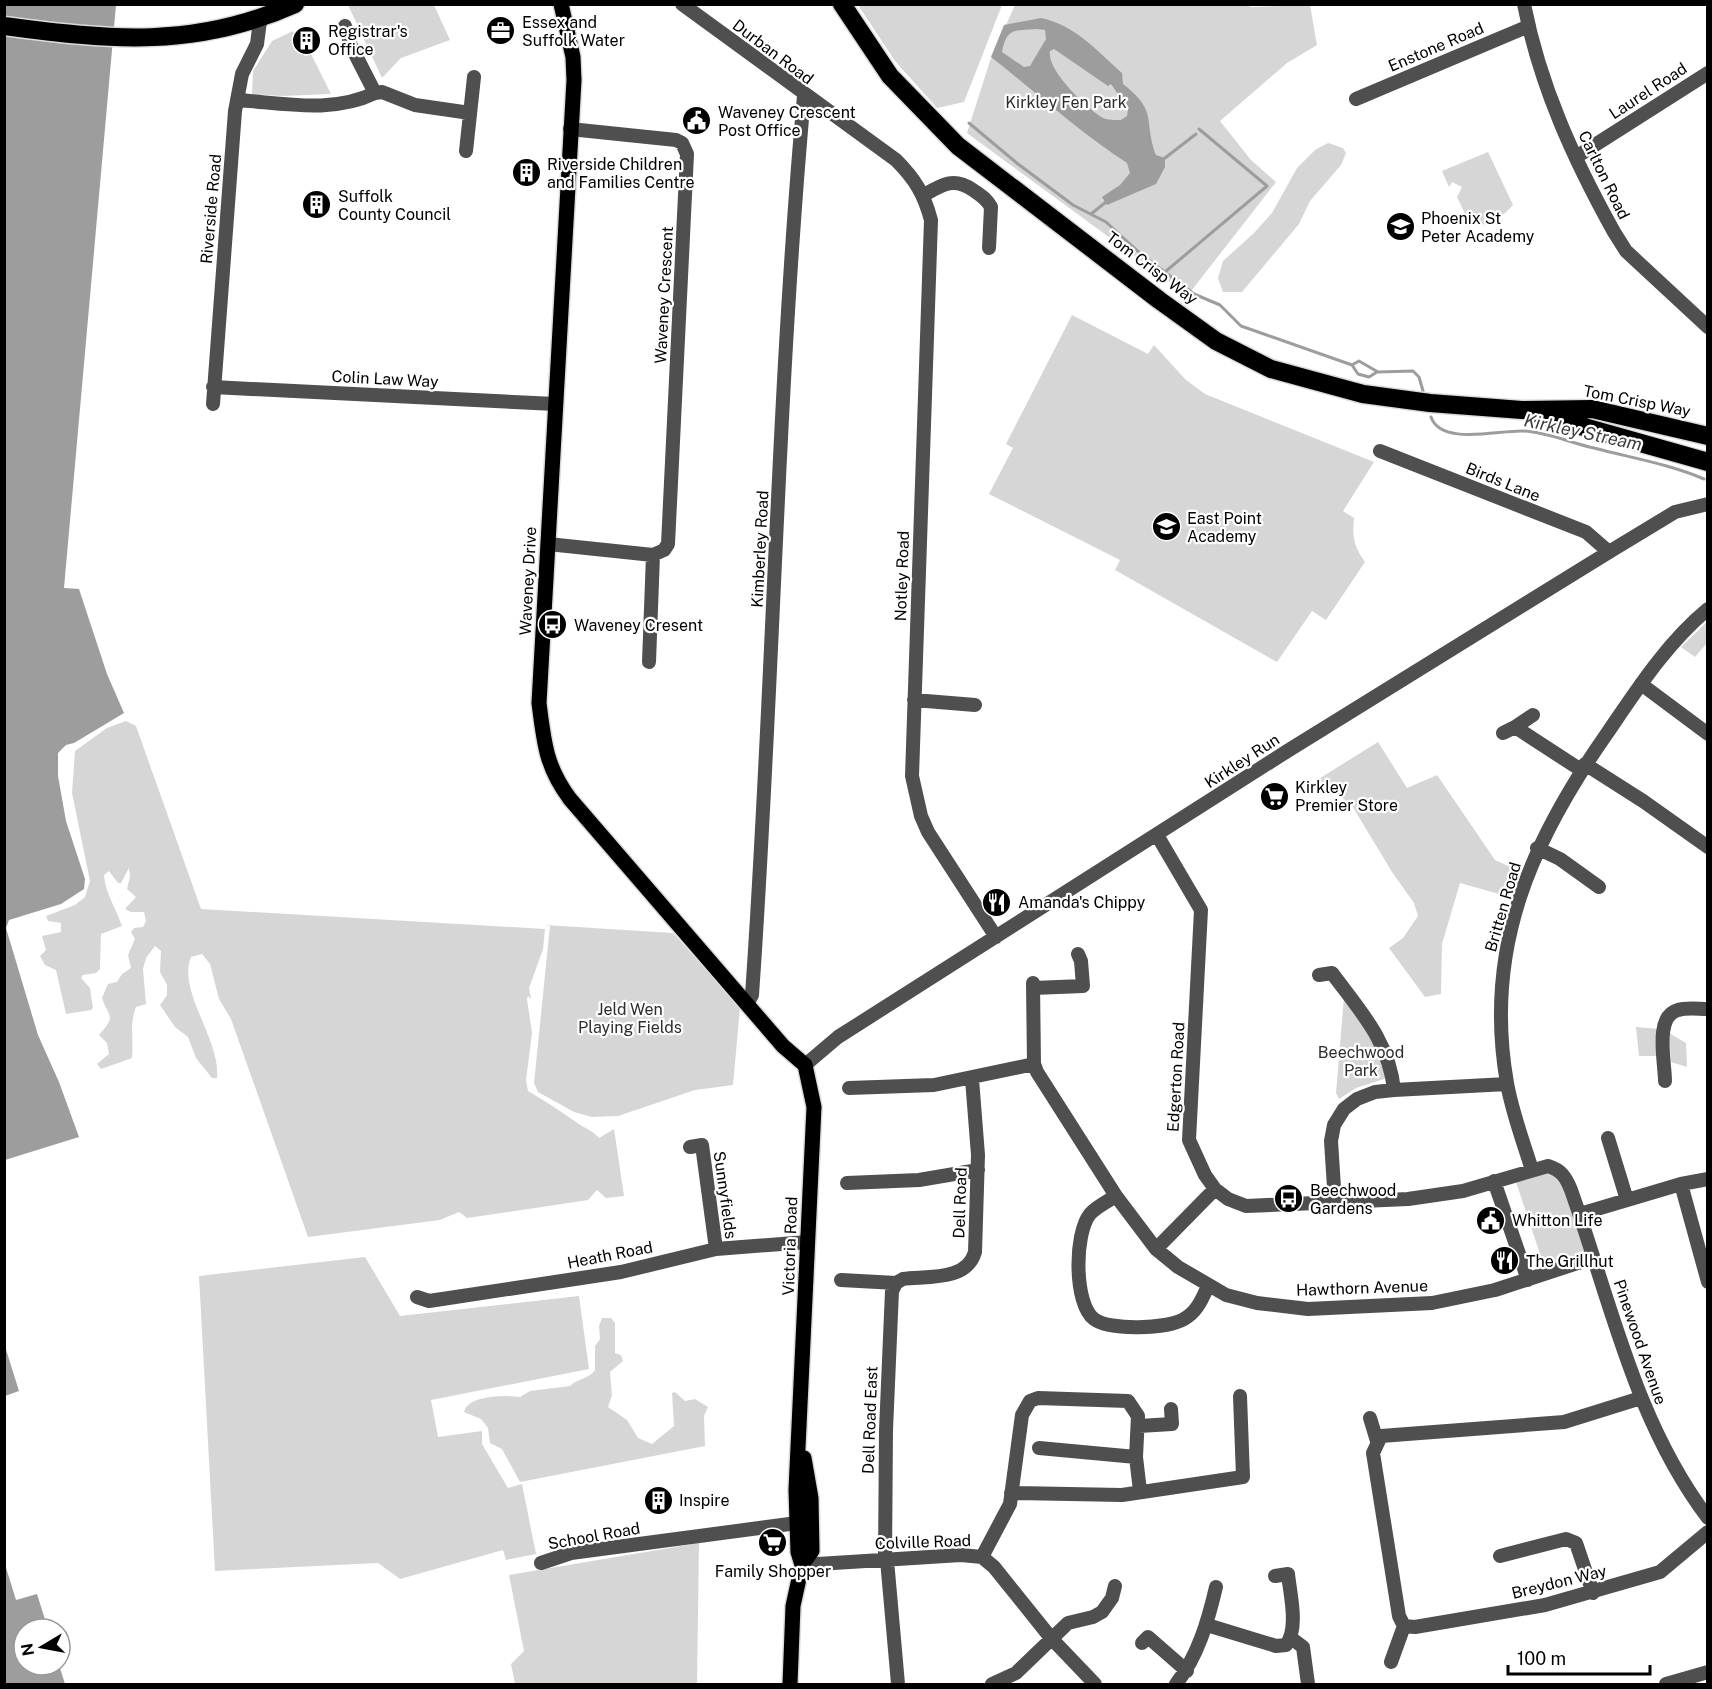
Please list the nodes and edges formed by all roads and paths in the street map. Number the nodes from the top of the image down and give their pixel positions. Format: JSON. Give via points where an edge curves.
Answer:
{"nodes":[{"id":1,"x":295,"y":4,"type":"edge"},
{"id":2,"x":561,"y":4,"type":"edge"},
{"id":3,"x":682,"y":4,"type":"edge"},
{"id":4,"x":842,"y":4,"type":"edge"},
{"id":5,"x":1524,"y":4,"type":"edge"},
{"id":6,"x":260,"y":21,"type":"dead end"},
{"id":7,"x":4,"y":26,"type":"edge"},
{"id":8,"x":345,"y":26,"type":"dead end"},
{"id":9,"x":1529,"y":26,"type":"junction"},
{"id":10,"x":1707,"y":73,"type":"edge"},
{"id":11,"x":474,"y":77,"type":"dead end"},
{"id":12,"x":375,"y":93,"type":"junction"},
{"id":13,"x":804,"y":96,"type":"junction"},
{"id":14,"x":1356,"y":99,"type":"dead end"},
{"id":15,"x":237,"y":100,"type":"junction"},
{"id":16,"x":470,"y":113,"type":"junction"},
{"id":17,"x":570,"y":129,"type":"junction"},
{"id":18,"x":466,"y":151,"type":"dead end"},
{"id":19,"x":1576,"y":157,"type":"junction"},
{"id":20,"x":924,"y":195,"type":"junction"},
{"id":21,"x":989,"y":248,"type":"dead end"},
{"id":22,"x":1707,"y":327,"type":"edge"},
{"id":23,"x":213,"y":387,"type":"junction"},
{"id":24,"x":213,"y":404,"type":"dead end"},
{"id":25,"x":555,"y":404,"type":"junction"},
{"id":26,"x":1522,"y":410,"type":"junction"},
{"id":27,"x":1624,"y":416,"type":"junction"},
{"id":28,"x":1707,"y":436,"type":"edge"},
{"id":29,"x":1707,"y":446,"type":"edge"},
{"id":30,"x":1380,"y":451,"type":"dead end"},
{"id":31,"x":1707,"y":462,"type":"edge"},
{"id":32,"x":1707,"y":504,"type":"edge"},
{"id":33,"x":548,"y":544,"type":"junction"},
{"id":34,"x":1609,"y":552,"type":"junction"},
{"id":35,"x":652,"y":555,"type":"junction"},
{"id":36,"x":1707,"y":609,"type":"edge"},
{"id":37,"x":649,"y":662,"type":"dead end"},
{"id":38,"x":1641,"y":684,"type":"junction"},
{"id":39,"x":914,"y":700,"type":"junction"},
{"id":40,"x":975,"y":705,"type":"dead end"},
{"id":41,"x":1533,"y":716,"type":"dead end"},
{"id":42,"x":1707,"y":734,"type":"edge"},
{"id":43,"x":1583,"y":767,"type":"junction"},
{"id":44,"x":1157,"y":835,"type":"junction"},
{"id":45,"x":1707,"y":847,"type":"edge"},
{"id":46,"x":1537,"y":848,"type":"junction"},
{"id":47,"x":1599,"y":887,"type":"dead end"},
{"id":48,"x":996,"y":937,"type":"junction"},
{"id":49,"x":1078,"y":954,"type":"dead end"},
{"id":50,"x":1329,"y":970,"type":"dead end"},
{"id":51,"x":748,"y":1002,"type":"junction"},
{"id":52,"x":1707,"y":1009,"type":"edge"},
{"id":53,"x":1034,"y":1064,"type":"junction"},
{"id":54,"x":805,"y":1065,"type":"junction"},
{"id":55,"x":972,"y":1079,"type":"junction"},
{"id":56,"x":1665,"y":1081,"type":"dead end"},
{"id":57,"x":1507,"y":1084,"type":"junction"},
{"id":58,"x":849,"y":1088,"type":"dead end"},
{"id":59,"x":1394,"y":1090,"type":"junction"},
{"id":60,"x":1608,"y":1138,"type":"dead end"},
{"id":61,"x":697,"y":1141,"type":"dead end"},
{"id":62,"x":1558,"y":1169,"type":"joint"},
{"id":63,"x":978,"y":1170,"type":"junction"},
{"id":64,"x":1532,"y":1170,"type":"junction"},
{"id":65,"x":1707,"y":1179,"type":"edge"},
{"id":66,"x":1494,"y":1181,"type":"junction"},
{"id":67,"x":847,"y":1183,"type":"dead end"},
{"id":68,"x":1681,"y":1184,"type":"junction"},
{"id":69,"x":1215,"y":1189,"type":"junction"},
{"id":70,"x":1116,"y":1196,"type":"junction"},
{"id":71,"x":1627,"y":1200,"type":"junction"},
{"id":72,"x":1335,"y":1203,"type":"junction"},
{"id":73,"x":1580,"y":1214,"type":"junction"},
{"id":74,"x":808,"y":1242,"type":"junction"},
{"id":75,"x":716,"y":1249,"type":"junction"},
{"id":76,"x":1156,"y":1249,"type":"junction"},
{"id":77,"x":1593,"y":1257,"type":"junction"},
{"id":78,"x":841,"y":1280,"type":"dead end"},
{"id":79,"x":1528,"y":1280,"type":"junction"},
{"id":80,"x":1707,"y":1282,"type":"edge"},
{"id":81,"x":896,"y":1283,"type":"junction"},
{"id":82,"x":1208,"y":1286,"type":"junction"},
{"id":83,"x":417,"y":1297,"type":"dead end"},
{"id":84,"x":1240,"y":1396,"type":"dead end"},
{"id":85,"x":1641,"y":1398,"type":"junction"},
{"id":86,"x":1171,"y":1409,"type":"dead end"},
{"id":87,"x":1370,"y":1418,"type":"dead end"},
{"id":88,"x":1138,"y":1426,"type":"junction"},
{"id":89,"x":800,"y":1430,"type":"junction"},
{"id":90,"x":1377,"y":1441,"type":"junction"},
{"id":91,"x":1039,"y":1448,"type":"dead end"},
{"id":92,"x":1136,"y":1457,"type":"junction"},
{"id":93,"x":1140,"y":1491,"type":"junction"},
{"id":94,"x":1011,"y":1493,"type":"junction"},
{"id":95,"x":1707,"y":1518,"type":"edge"},
{"id":96,"x":797,"y":1523,"type":"junction"},
{"id":97,"x":1707,"y":1532,"type":"edge"},
{"id":98,"x":1500,"y":1556,"type":"dead end"},
{"id":99,"x":982,"y":1557,"type":"junction"},
{"id":100,"x":886,"y":1560,"type":"junction"},
{"id":101,"x":541,"y":1563,"type":"dead end"},
{"id":102,"x":802,"y":1565,"type":"junction"},
{"id":103,"x":1287,"y":1574,"type":"dead end"},
{"id":104,"x":1115,"y":1586,"type":"dead end"},
{"id":105,"x":1216,"y":1587,"type":"dead end"},
{"id":106,"x":1593,"y":1593,"type":"junction"},
{"id":107,"x":1207,"y":1625,"type":"junction"},
{"id":108,"x":1404,"y":1626,"type":"junction"},
{"id":109,"x":1148,"y":1637,"type":"dead end"},
{"id":110,"x":1051,"y":1638,"type":"junction"},
{"id":111,"x":1291,"y":1638,"type":"junction"},
{"id":112,"x":1391,"y":1662,"type":"dead end"},
{"id":113,"x":1187,"y":1671,"type":"junction"},
{"id":114,"x":1707,"y":1672,"type":"edge"},
{"id":115,"x":790,"y":1684,"type":"edge"},
{"id":116,"x":898,"y":1684,"type":"edge"},
{"id":117,"x":992,"y":1684,"type":"edge"},
{"id":118,"x":1095,"y":1684,"type":"edge"},
{"id":119,"x":1176,"y":1684,"type":"edge"},
{"id":120,"x":1308,"y":1684,"type":"edge"},
{"id":121,"x":1665,"y":1684,"type":"edge"}],
"edges":[{"from":1,"to":7,"type":"highway","via":[[220,29],[176,38],[130,38]]},
{"from":2,"to":17,"type":"main road","name":"Waveney Drive","via":[[574,67]]},
{"from":3,"to":13,"type":"street","name":"Durban Road"},
{"from":4,"to":26,"type":"highway","name":"Tom Crisp Way","via":[[890,76],[945,135],[990,173],[1216,341],[1271,369],[1323,385],[1430,403]]},
{"from":5,"to":9,"type":"street","name":"Carlton Road"},
{"from":6,"to":15,"type":"street","name":"Riverside Road"},
{"from":8,"to":12,"type":"street"},
{"from":9,"to":14,"type":"street","name":"Enstone Road"},
{"from":9,"to":19,"type":"street","name":"Carlton Road","via":[[1540,74]]},
{"from":10,"to":19,"type":"street","name":"Laurel Road"},
{"from":11,"to":16,"type":"street"},
{"from":12,"to":15,"type":"street","via":[[346,105],[331,106]]},
{"from":12,"to":16,"type":"street","via":[[415,105]]},
{"from":13,"to":20,"type":"street","name":"Durban Road","via":[[896,160]]},
{"from":13,"to":51,"type":"street","name":"Kimberley Road","via":[[786,347],[765,808],[752,995]]},
{"from":15,"to":23,"type":"street","name":"Riverside Road"},
{"from":16,"to":18,"type":"street"},
{"from":17,"to":25,"type":"main road","name":"Waveney Drive"},
{"from":17,"to":35,"type":"street","name":"Waveney Crescent","via":[[676,140],[687,154],[668,544]]},
{"from":19,"to":22,"type":"street","name":"Carlton Road","via":[[1626,251]]},
{"from":20,"to":21,"type":"street","via":[[954,181],[988,201]]},
{"from":20,"to":39,"type":"street","name":"Notley Road","via":[[931,220]]},
{"from":23,"to":24,"type":"street","name":"Riverside Road"},
{"from":23,"to":25,"type":"street","name":"Colin Law Way"},
{"from":25,"to":33,"type":"main road","name":"Waveney Drive"},
{"from":26,"to":27,"type":"highway","name":"Tom Crisp Way","via":[[1592,409]]},
{"from":26,"to":31,"type":"highway","name":"Tom Crisp Way"},
{"from":27,"to":28,"type":"highway","name":"Tom Crisp Way"},
{"from":27,"to":29,"type":"highway","via":[[1638,425]]},
{"from":30,"to":34,"type":"street","name":"Birds Lane","via":[[1586,532]]},
{"from":32,"to":34,"type":"street","name":"Kirkley Run","via":[[1675,512]]},
{"from":33,"to":35,"type":"street"},
{"from":33,"to":51,"type":"main road","name":"Waveney Drive","via":[[540,703],[550,770],[570,800]]},
{"from":34,"to":44,"type":"street","name":"Kirkley Run"},
{"from":35,"to":37,"type":"street"},
{"from":36,"to":38,"type":"street","name":"Britten Road"},
{"from":38,"to":42,"type":"street"},
{"from":38,"to":43,"type":"street","name":"Britten Road"},
{"from":39,"to":40,"type":"street"},
{"from":39,"to":48,"type":"street","name":"Notley Road","via":[[912,776],[921,816]]},
{"from":41,"to":43,"type":"street","via":[[1509,730]]},
{"from":43,"to":45,"type":"street"},
{"from":43,"to":46,"type":"street","name":"Britten Road"},
{"from":44,"to":48,"type":"street","name":"Kirkley Run"},
{"from":44,"to":69,"type":"street","name":"Edgerton Road","via":[[1201,910],[1189,1140]]},
{"from":46,"to":47,"type":"street","via":[[1581,881]]},
{"from":46,"to":57,"type":"street","name":"Britten Road","via":[[1509,937],[1503,970],[1500,1002]]},
{"from":48,"to":54,"type":"street","name":"Kirkley Run","via":[[838,1037]]},
{"from":49,"to":53,"type":"street","via":[[1083,986],[1033,986]]},
{"from":50,"to":59,"type":"street","via":[[1381,1041],[1391,1065]]},
{"from":51,"to":54,"type":"main road","name":"Waveney Drive","via":[[783,1046]]},
{"from":52,"to":56,"type":"street","via":[[1679,1009],[1669,1014],[1664,1024]]},
{"from":53,"to":55,"type":"street"},
{"from":53,"to":70,"type":"street","name":"Hawthorn Avenue"},
{"from":54,"to":74,"type":"main road","name":"Victoria Road","via":[[814,1107]]},
{"from":55,"to":58,"type":"street","via":[[924,1086]]},
{"from":55,"to":63,"type":"street","name":"Dell Road"},
{"from":57,"to":59,"type":"street"},
{"from":57,"to":64,"type":"street","name":"Britten Road"},
{"from":59,"to":72,"type":"street","via":[[1358,1099],[1344,1109],[1334,1125],[1330,1141]]},
{"from":60,"to":71,"type":"street"},
{"from":61,"to":75,"type":"street","name":"Sunnyfields"},
{"from":62,"to":64,"type":"street","name":"Edgerton Road","via":[[1548,1166]]},
{"from":62,"to":73,"type":"street","name":"Pinewood Avenue","via":[[1567,1178]]},
{"from":63,"to":67,"type":"street","via":[[919,1180]]},
{"from":63,"to":81,"type":"street","name":"Dell Road","via":[[975,1252],[971,1263],[954,1274]]},
{"from":64,"to":66,"type":"street","name":"Edgerton Road"},
{"from":65,"to":68,"type":"street"},
{"from":66,"to":72,"type":"street","name":"Edgerton Road","via":[[1447,1195]]},
{"from":66,"to":79,"type":"street"},
{"from":68,"to":71,"type":"street"},
{"from":68,"to":80,"type":"street"},
{"from":69,"to":72,"type":"street","name":"Edgerton Road","via":[[1246,1206]]},
{"from":69,"to":76,"type":"street"},
{"from":70,"to":76,"type":"street","name":"Hawthorn Avenue"},
{"from":70,"to":82,"type":"street","via":[[1090,1214],[1081,1239],[1080,1292],[1084,1308],[1093,1318],[1106,1326],[1122,1328],[1172,1323],[1185,1319],[1199,1306]]},
{"from":71,"to":73,"type":"street"},
{"from":73,"to":77,"type":"street","name":"Pinewood Avenue"},
{"from":74,"to":75,"type":"street","name":"Heath Road"},
{"from":74,"to":89,"type":"main road","name":"Victoria Road"},
{"from":75,"to":83,"type":"street","name":"Heath Road","via":[[621,1272],[429,1301]]},
{"from":76,"to":82,"type":"street","name":"Hawthorn Avenue"},
{"from":77,"to":79,"type":"street","name":"Hawthorn Avenue"},
{"from":77,"to":85,"type":"street","name":"Pinewood Avenue"},
{"from":78,"to":81,"type":"street","name":"Dell Road"},
{"from":79,"to":82,"type":"street","name":"Hawthorn Avenue","via":[[1432,1303],[1308,1309],[1257,1303]]},
{"from":81,"to":100,"type":"street","name":"Dell Road East","via":[[892,1291],[886,1430]]},
{"from":84,"to":93,"type":"street","via":[[1244,1478]]},
{"from":85,"to":90,"type":"street","via":[[1564,1422],[1394,1434],[1381,1436]]},
{"from":85,"to":95,"type":"street","name":"Pinewood Avenue","via":[[1675,1470]]},
{"from":86,"to":88,"type":"street","via":[[1172,1430]]},
{"from":87,"to":90,"type":"street"},
{"from":88,"to":92,"type":"street"},
{"from":88,"to":94,"type":"street","via":[[1138,1416],[1128,1401],[1030,1401],[1022,1414]]},
{"from":89,"to":96,"type":"main road","name":"Victoria Road"},
{"from":89,"to":102,"type":"main road","name":"Victoria Road","via":[[811,1498],[812,1551]]},
{"from":90,"to":108,"type":"street","via":[[1373,1453],[1399,1616]]},
{"from":91,"to":92,"type":"street"},
{"from":92,"to":93,"type":"street"},
{"from":93,"to":94,"type":"street","via":[[1109,1496]]},
{"from":94,"to":99,"type":"street","via":[[1008,1512]]},
{"from":96,"to":101,"type":"street","name":"School Road","via":[[571,1553]]},
{"from":96,"to":102,"type":"main road","name":"Victoria Road"},
{"from":97,"to":106,"type":"street","name":"Breydon Way","via":[[1660,1572]]},
{"from":98,"to":106,"type":"street","via":[[1566,1539],[1576,1543]]},
{"from":99,"to":100,"type":"street","name":"Colville Road"},
{"from":99,"to":110,"type":"street","name":"Colville Road"},
{"from":100,"to":102,"type":"street","name":"Colville Road"},
{"from":100,"to":116,"type":"street"},
{"from":102,"to":115,"type":"main road","name":"Victoria Road","via":[[793,1606]]},
{"from":103,"to":111,"type":"street"},
{"from":104,"to":110,"type":"street","via":[[1102,1612],[1068,1623]]},
{"from":105,"to":107,"type":"street"},
{"from":106,"to":108,"type":"street","name":"Breydon Way","via":[[1545,1605]]},
{"from":107,"to":111,"type":"street","via":[[1276,1646],[1286,1645]]},
{"from":107,"to":113,"type":"street"},
{"from":108,"to":112,"type":"street"},
{"from":109,"to":113,"type":"street"},
{"from":110,"to":117,"type":"street","via":[[1016,1673]]},
{"from":110,"to":118,"type":"street","name":"Colville Road"},
{"from":111,"to":120,"type":"street","via":[[1303,1647]]},
{"from":113,"to":119,"type":"street"},
{"from":114,"to":121,"type":"street"}]}
